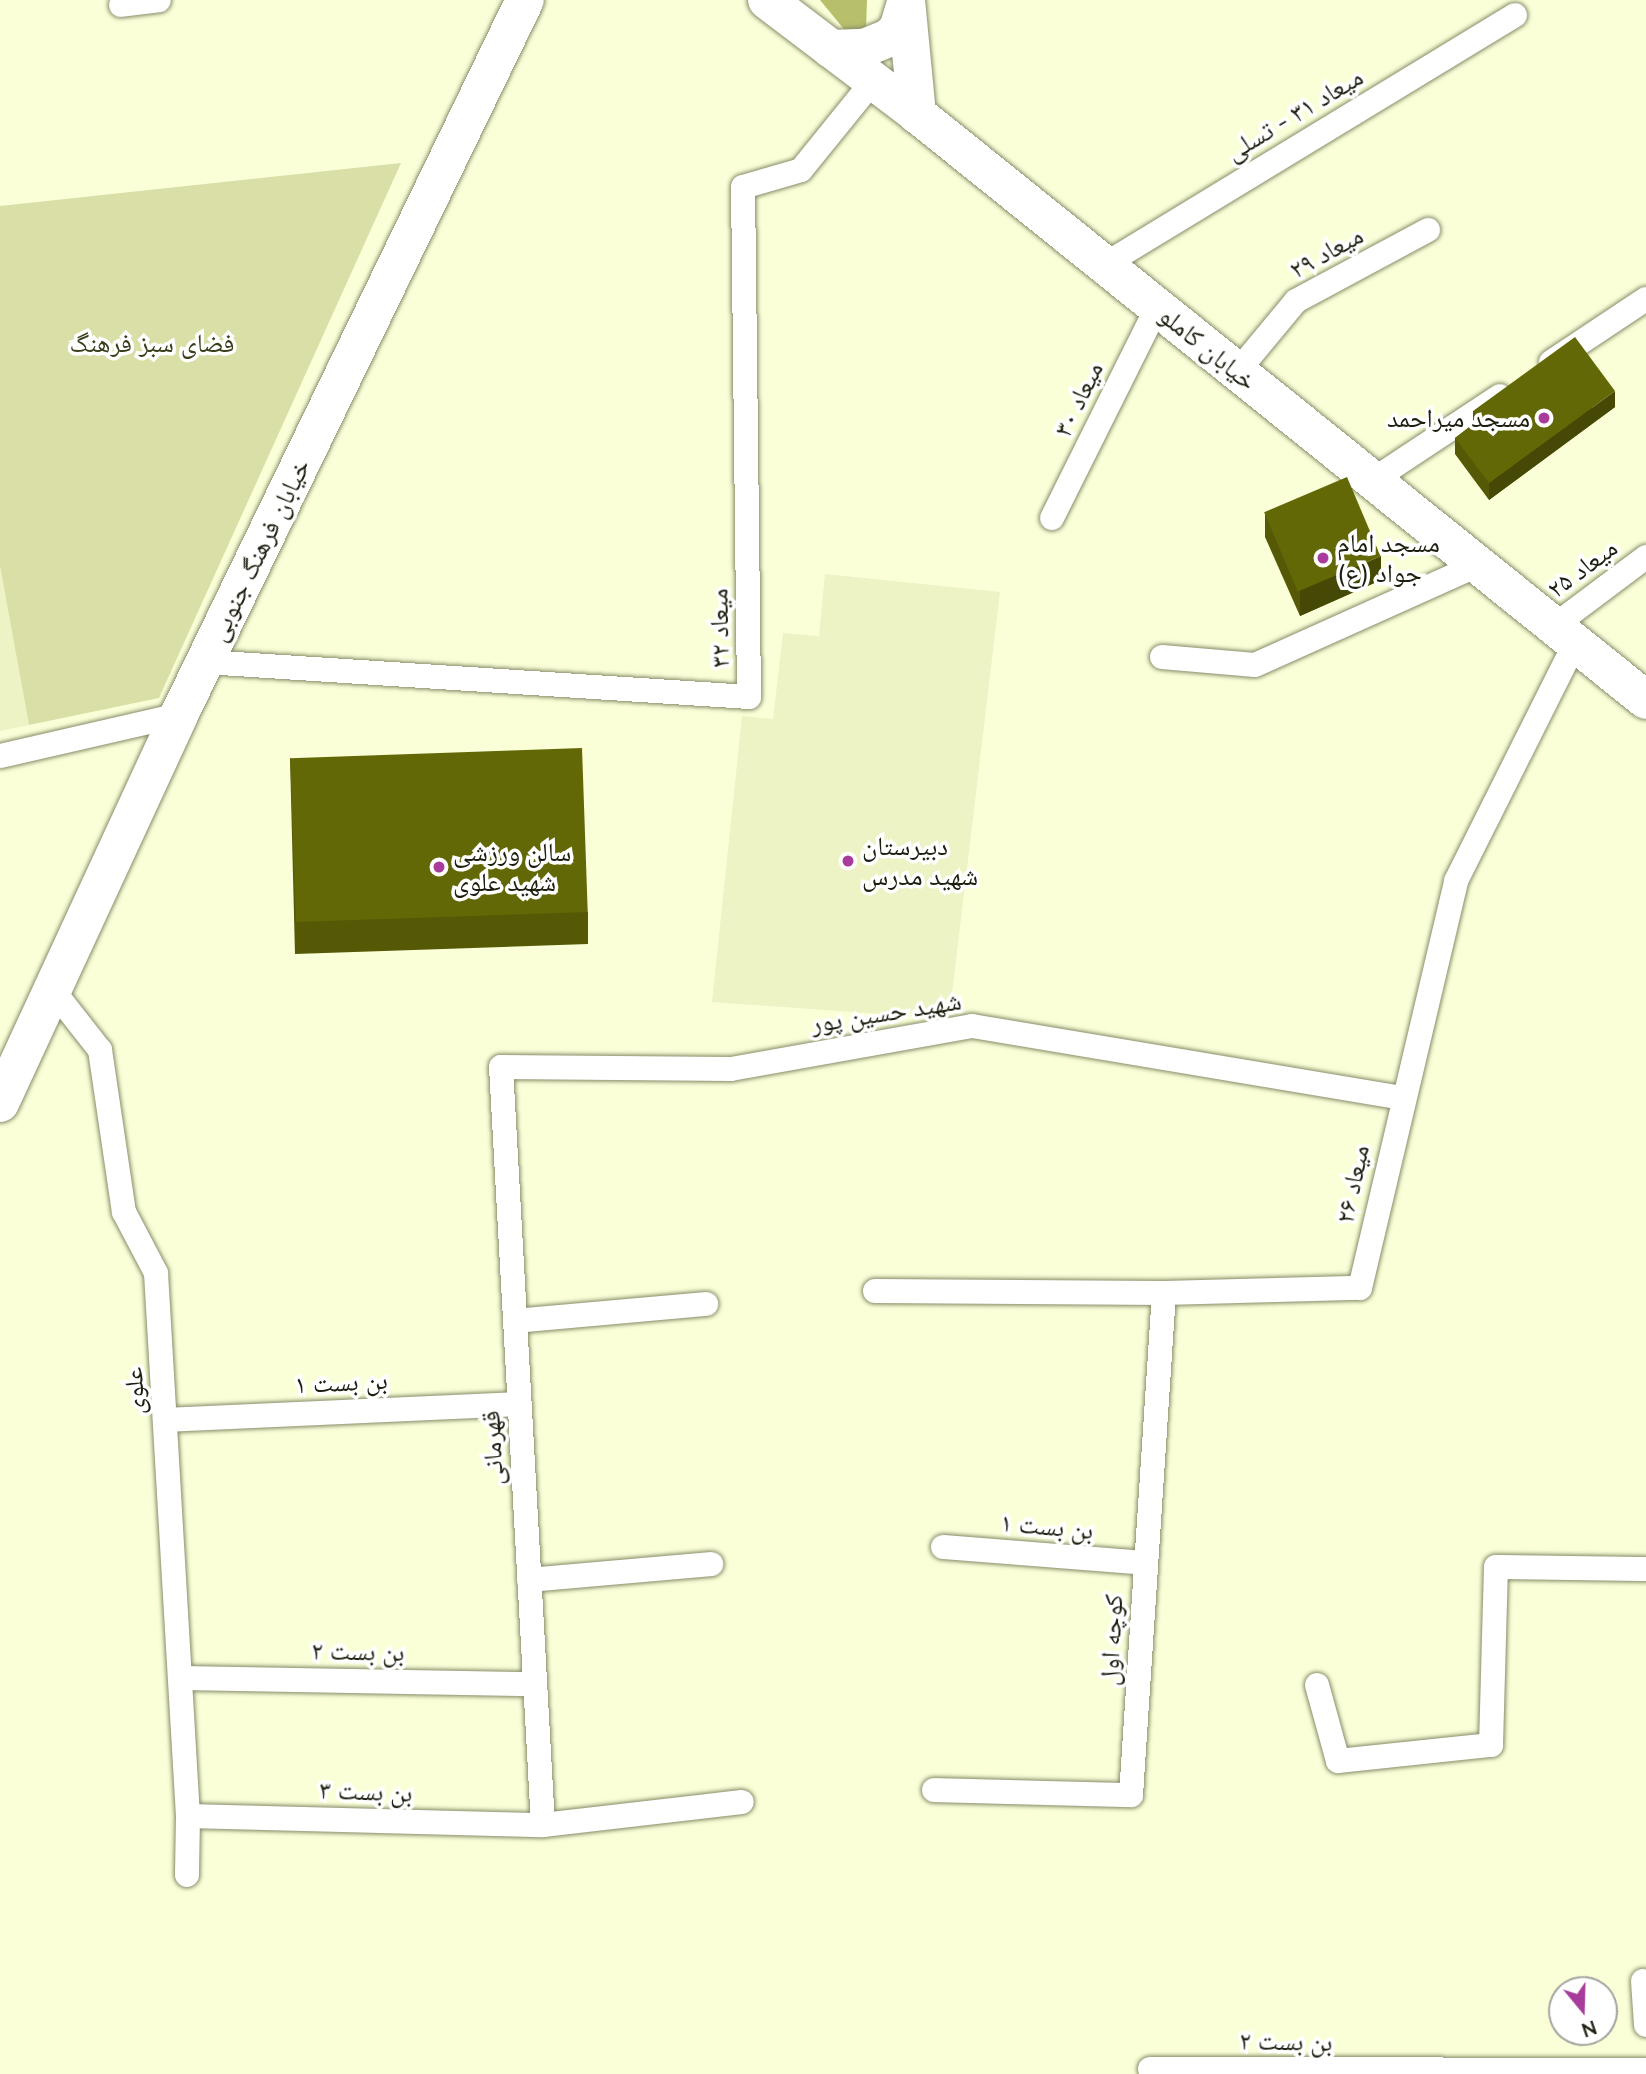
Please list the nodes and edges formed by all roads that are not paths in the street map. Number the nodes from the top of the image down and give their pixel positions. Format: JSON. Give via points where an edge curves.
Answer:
{"nodes":[{"id":1,"x":159,"y":0,"type":"edge"},
{"id":2,"x":525,"y":0,"type":"edge"},
{"id":3,"x":767,"y":0,"type":"edge"},
{"id":4,"x":906,"y":1,"type":"edge"},
{"id":5,"x":121,"y":5,"type":"dead end"},
{"id":6,"x":1515,"y":15,"type":"dead end"},
{"id":7,"x":831,"y":49,"type":"junction"},
{"id":8,"x":873,"y":81,"type":"junction"},
{"id":9,"x":917,"y":114,"type":"junction"},
{"id":10,"x":1428,"y":230,"type":"dead end"},
{"id":11,"x":1104,"y":265,"type":"junction"},
{"id":12,"x":1646,"y":299,"type":"edge"},
{"id":13,"x":1157,"y":307,"type":"junction"},
{"id":14,"x":1237,"y":372,"type":"junction"},
{"id":15,"x":1373,"y":480,"type":"junction"},
{"id":16,"x":1052,"y":518,"type":"dead end"},
{"id":17,"x":1646,"y":557,"type":"edge"},
{"id":18,"x":1478,"y":565,"type":"junction"},
{"id":19,"x":1565,"y":635,"type":"junction"},
{"id":20,"x":1162,"y":657,"type":"dead end"},
{"id":21,"x":205,"y":662,"type":"junction"},
{"id":22,"x":1646,"y":700,"type":"edge"},
{"id":23,"x":179,"y":715,"type":"junction"},
{"id":24,"x":0,"y":756,"type":"edge"},
{"id":25,"x":52,"y":989,"type":"junction"},
{"id":26,"x":501,"y":1067,"type":"joint"},
{"id":27,"x":1401,"y":1098,"type":"junction"},
{"id":28,"x":0,"y":1103,"type":"edge"},
{"id":29,"x":875,"y":1291,"type":"dead end"},
{"id":30,"x":1164,"y":1293,"type":"junction"},
{"id":31,"x":706,"y":1304,"type":"dead end"},
{"id":32,"x":515,"y":1321,"type":"junction"},
{"id":33,"x":520,"y":1404,"type":"junction"},
{"id":34,"x":165,"y":1420,"type":"junction"},
{"id":35,"x":943,"y":1547,"type":"dead end"},
{"id":36,"x":1145,"y":1563,"type":"junction"},
{"id":37,"x":711,"y":1564,"type":"dead end"},
{"id":38,"x":1646,"y":1569,"type":"edge"},
{"id":39,"x":529,"y":1580,"type":"junction"},
{"id":40,"x":180,"y":1678,"type":"junction"},
{"id":41,"x":535,"y":1684,"type":"junction"},
{"id":42,"x":1317,"y":1685,"type":"dead end"},
{"id":43,"x":934,"y":1790,"type":"dead end"},
{"id":44,"x":742,"y":1802,"type":"dead end"},
{"id":45,"x":188,"y":1816,"type":"junction"},
{"id":46,"x":543,"y":1825,"type":"junction"},
{"id":47,"x":187,"y":1875,"type":"dead end"},
{"id":48,"x":1643,"y":1982,"type":"dead end"},
{"id":49,"x":1646,"y":2025,"type":"edge"},
{"id":50,"x":1150,"y":2069,"type":"dead end"},
{"id":51,"x":1646,"y":2070,"type":"edge"},
{"id":52,"x":1421,"y":2073,"type":"edge"}],
"edges":[{"from":1,"to":5,"type":"lane"},
{"from":2,"to":21,"type":"street","name":"خیابان فرهنگ جنوبی"},
{"from":3,"to":7,"type":"street","name":"خیابان کاملو"},
{"from":4,"to":7,"type":"street","via":[[898,29],[889,38],[864,48]]},
{"from":4,"to":9,"type":"street"},
{"from":6,"to":11,"type":"lane","name":"میعاد ۳۱ - تسلی"},
{"from":7,"to":8,"type":"street","name":"خیابان کاملو"},
{"from":8,"to":9,"type":"street","name":"خیابان کاملو"},
{"from":8,"to":21,"type":"lane","name":"میعاد ۳۲","via":[[802,170],[743,187],[749,697]]},
{"from":9,"to":11,"type":"street","name":"خیابان کاملو"},
{"from":10,"to":14,"type":"lane","name":"میعاد ۲۹","via":[[1296,301]]},
{"from":11,"to":13,"type":"street","name":"خیابان کاملو"},
{"from":12,"to":15,"type":"lane"},
{"from":13,"to":14,"type":"street","name":"خیابان کاملو"},
{"from":13,"to":16,"type":"lane","name":"میعاد ۳۰"},
{"from":14,"to":15,"type":"street","name":"خیابان کاملو"},
{"from":15,"to":18,"type":"street","name":"خیابان کاملو"},
{"from":17,"to":19,"type":"lane","name":"میعاد ۲۵"},
{"from":18,"to":19,"type":"street","name":"خیابان کاملو"},
{"from":18,"to":20,"type":"lane","via":[[1255,665]]},
{"from":19,"to":22,"type":"street","name":"خیابان کاملو"},
{"from":19,"to":27,"type":"lane","name":"میعاد ۲۶","via":[[1456,881]]},
{"from":21,"to":23,"type":"street","name":"خیابان فرهنگ جنوبی"},
{"from":23,"to":24,"type":"lane"},
{"from":23,"to":25,"type":"street","name":"خیابان فرهنگ جنوبی"},
{"from":25,"to":28,"type":"street","name":"خیابان فرهنگ جنوبی"},
{"from":25,"to":34,"type":"lane","name":"علوی","via":[[100,1050],[124,1212],[156,1273]]},
{"from":26,"to":27,"type":"lane","name":"شهید حسین پور","via":[[732,1069],[972,1026]]},
{"from":26,"to":32,"type":"lane","name":"قهرمانی"},
{"from":27,"to":30,"type":"lane","name":"میعاد ۲۶","via":[[1360,1287]]},
{"from":29,"to":30,"type":"lane","name":"میعاد ۲۶"},
{"from":30,"to":36,"type":"lane","name":"کوچه اول"},
{"from":31,"to":32,"type":"lane"},
{"from":32,"to":33,"type":"lane","name":"قهرمانی"},
{"from":33,"to":34,"type":"lane","name":"بن بست ۱"},
{"from":33,"to":39,"type":"lane","name":"قهرمانی"},
{"from":34,"to":40,"type":"lane","name":"علوی"},
{"from":35,"to":36,"type":"lane","name":"بن بست ۱"},
{"from":36,"to":43,"type":"lane","name":"کوچه اول","via":[[1131,1795]]},
{"from":37,"to":39,"type":"lane"},
{"from":38,"to":42,"type":"lane","via":[[1496,1567],[1491,1745],[1338,1761]]},
{"from":39,"to":41,"type":"lane","name":"قهرمانی"},
{"from":40,"to":41,"type":"lane","name":"بن بست ۲"},
{"from":40,"to":45,"type":"lane","name":"علوی"},
{"from":41,"to":46,"type":"lane","name":"قهرمانی"},
{"from":44,"to":46,"type":"lane","name":"بن بست ۳"},
{"from":45,"to":46,"type":"lane","name":"بن بست ۳"},
{"from":45,"to":47,"type":"lane","name":"علوی"},
{"from":48,"to":49,"type":"lane"},
{"from":50,"to":52,"type":"lane","name":"بن بست ۲"},
{"from":51,"to":52,"type":"lane"}]}
